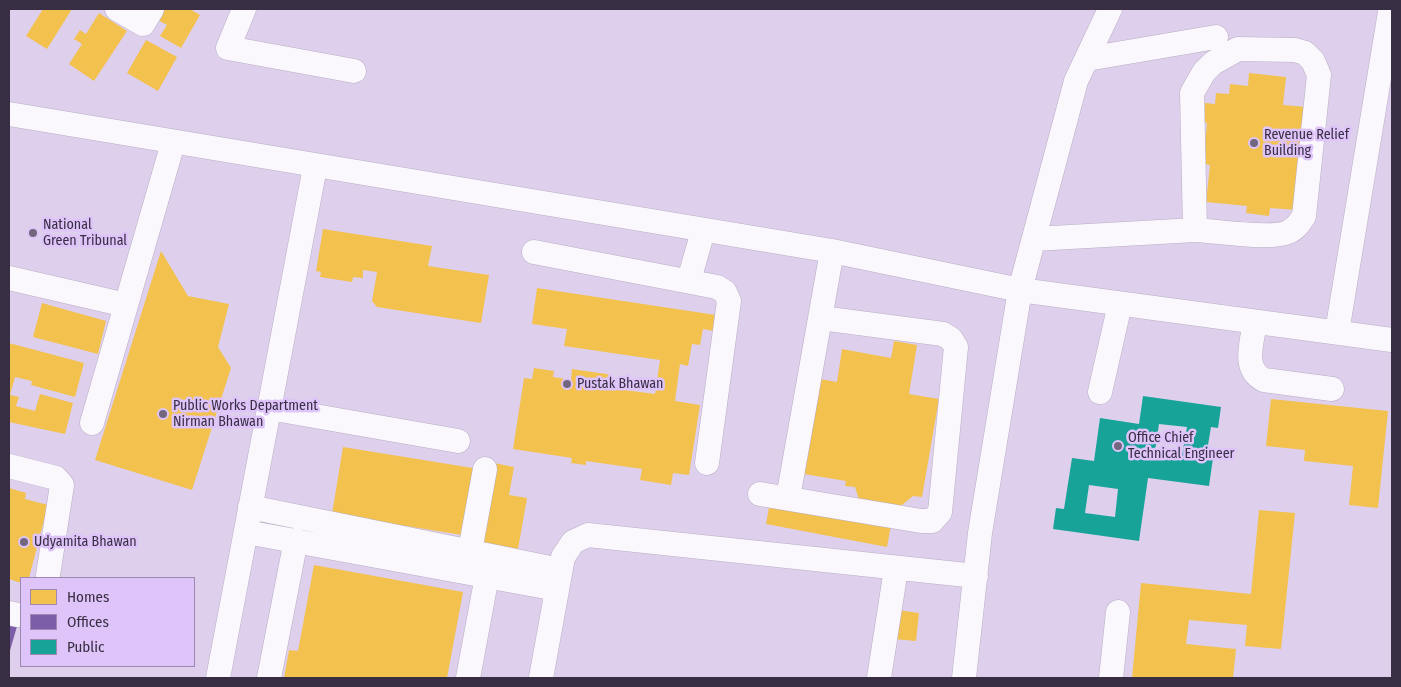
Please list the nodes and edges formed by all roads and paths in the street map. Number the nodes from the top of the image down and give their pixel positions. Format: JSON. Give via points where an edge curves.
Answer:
{"nodes":[{"id":1,"x":117,"y":9,"type":"edge"},
{"id":2,"x":152,"y":9,"type":"edge"},
{"id":3,"x":244,"y":9,"type":"edge"},
{"id":4,"x":1110,"y":9,"type":"edge"},
{"id":5,"x":1390,"y":12,"type":"dead end"},
{"id":6,"x":1216,"y":38,"type":"dead end"},
{"id":7,"x":1087,"y":59,"type":"junction"},
{"id":8,"x":354,"y":70,"type":"dead end"},
{"id":9,"x":9,"y":114,"type":"edge"},
{"id":10,"x":173,"y":143,"type":"junction"},
{"id":11,"x":315,"y":167,"type":"junction"},
{"id":12,"x":1194,"y":230,"type":"junction"},
{"id":13,"x":703,"y":231,"type":"junction"},
{"id":14,"x":1034,"y":239,"type":"junction"},
{"id":15,"x":534,"y":252,"type":"dead end"},
{"id":16,"x":832,"y":252,"type":"junction"},
{"id":17,"x":9,"y":278,"type":"edge"},
{"id":18,"x":689,"y":280,"type":"junction"},
{"id":19,"x":1020,"y":290,"type":"junction"},
{"id":20,"x":1120,"y":304,"type":"junction"},
{"id":21,"x":126,"y":305,"type":"junction"},
{"id":22,"x":821,"y":318,"type":"junction"},
{"id":23,"x":1255,"y":322,"type":"junction"},
{"id":24,"x":1337,"y":332,"type":"junction"},
{"id":25,"x":1392,"y":340,"type":"edge"},
{"id":26,"x":1332,"y":389,"type":"dead end"},
{"id":27,"x":1100,"y":392,"type":"dead end"},
{"id":28,"x":269,"y":408,"type":"junction"},
{"id":29,"x":92,"y":424,"type":"dead end"},
{"id":30,"x":458,"y":441,"type":"dead end"},
{"id":31,"x":706,"y":463,"type":"dead end"},
{"id":32,"x":9,"y":466,"type":"edge"},
{"id":33,"x":485,"y":468,"type":"dead end"},
{"id":34,"x":760,"y":494,"type":"dead end"},
{"id":35,"x":788,"y":498,"type":"junction"},
{"id":36,"x":250,"y":507,"type":"junction"},
{"id":37,"x":246,"y":532,"type":"junction"},
{"id":38,"x":296,"y":540,"type":"junction"},
{"id":39,"x":470,"y":551,"type":"junction"},
{"id":40,"x":896,"y":569,"type":"junction"},
{"id":41,"x":48,"y":576,"type":"dead end"},
{"id":42,"x":487,"y":576,"type":"junction"},
{"id":43,"x":976,"y":576,"type":"junction"},
{"id":44,"x":559,"y":580,"type":"junction"},
{"id":45,"x":1118,"y":612,"type":"dead end"},
{"id":46,"x":218,"y":678,"type":"edge"},
{"id":47,"x":269,"y":678,"type":"edge"},
{"id":48,"x":468,"y":678,"type":"edge"},
{"id":49,"x":541,"y":678,"type":"edge"},
{"id":50,"x":879,"y":678,"type":"edge"},
{"id":51,"x":964,"y":678,"type":"edge"},
{"id":52,"x":1110,"y":678,"type":"edge"}],
"edges":[{"from":1,"to":2,"type":"street","via":[[143,24]]},
{"from":3,"to":8,"type":"street","via":[[228,48]]},
{"from":4,"to":7,"type":"street"},
{"from":5,"to":24,"type":"street"},
{"from":6,"to":7,"type":"street"},
{"from":7,"to":14,"type":"street","via":[[1076,81]]},
{"from":9,"to":10,"type":"street"},
{"from":10,"to":11,"type":"street"},
{"from":10,"to":21,"type":"street"},
{"from":11,"to":13,"type":"street"},
{"from":11,"to":28,"type":"street"},
{"from":12,"to":12,"type":"street","via":[[1274,236],[1289,232],[1299,224],[1304,216],[1319,75],[1305,53],[1238,49],[1204,72],[1192,93]]},
{"from":12,"to":14,"type":"street"},
{"from":13,"to":16,"type":"street"},
{"from":13,"to":18,"type":"street"},
{"from":14,"to":19,"type":"street"},
{"from":15,"to":18,"type":"street"},
{"from":16,"to":19,"type":"street"},
{"from":16,"to":22,"type":"street"},
{"from":17,"to":21,"type":"street"},
{"from":18,"to":31,"type":"street","via":[[716,286],[725,292],[729,301]]},
{"from":19,"to":20,"type":"street"},
{"from":19,"to":43,"type":"street"},
{"from":20,"to":23,"type":"street"},
{"from":20,"to":27,"type":"street"},
{"from":21,"to":29,"type":"street"},
{"from":22,"to":35,"type":"street"},
{"from":22,"to":35,"type":"street","via":[[943,334],[951,339],[956,348],[940,512],[932,521],[921,521]]},
{"from":23,"to":24,"type":"street"},
{"from":23,"to":26,"type":"street","via":[[1250,365],[1254,375],[1264,380]]},
{"from":24,"to":25,"type":"street"},
{"from":28,"to":30,"type":"street"},
{"from":28,"to":36,"type":"street"},
{"from":32,"to":41,"type":"street","via":[[56,478],[62,485]]},
{"from":33,"to":39,"type":"street"},
{"from":34,"to":35,"type":"street"},
{"from":36,"to":37,"type":"street"},
{"from":36,"to":39,"type":"street"},
{"from":37,"to":38,"type":"street"},
{"from":37,"to":46,"type":"street"},
{"from":38,"to":42,"type":"street"},
{"from":38,"to":47,"type":"street"},
{"from":39,"to":44,"type":"street"},
{"from":40,"to":43,"type":"street"},
{"from":40,"to":44,"type":"street","via":[[588,535],[573,542],[563,557]]},
{"from":40,"to":50,"type":"street"},
{"from":42,"to":44,"type":"street"},
{"from":42,"to":48,"type":"street"},
{"from":43,"to":51,"type":"street"},
{"from":44,"to":49,"type":"street"},
{"from":45,"to":52,"type":"street"}]}
